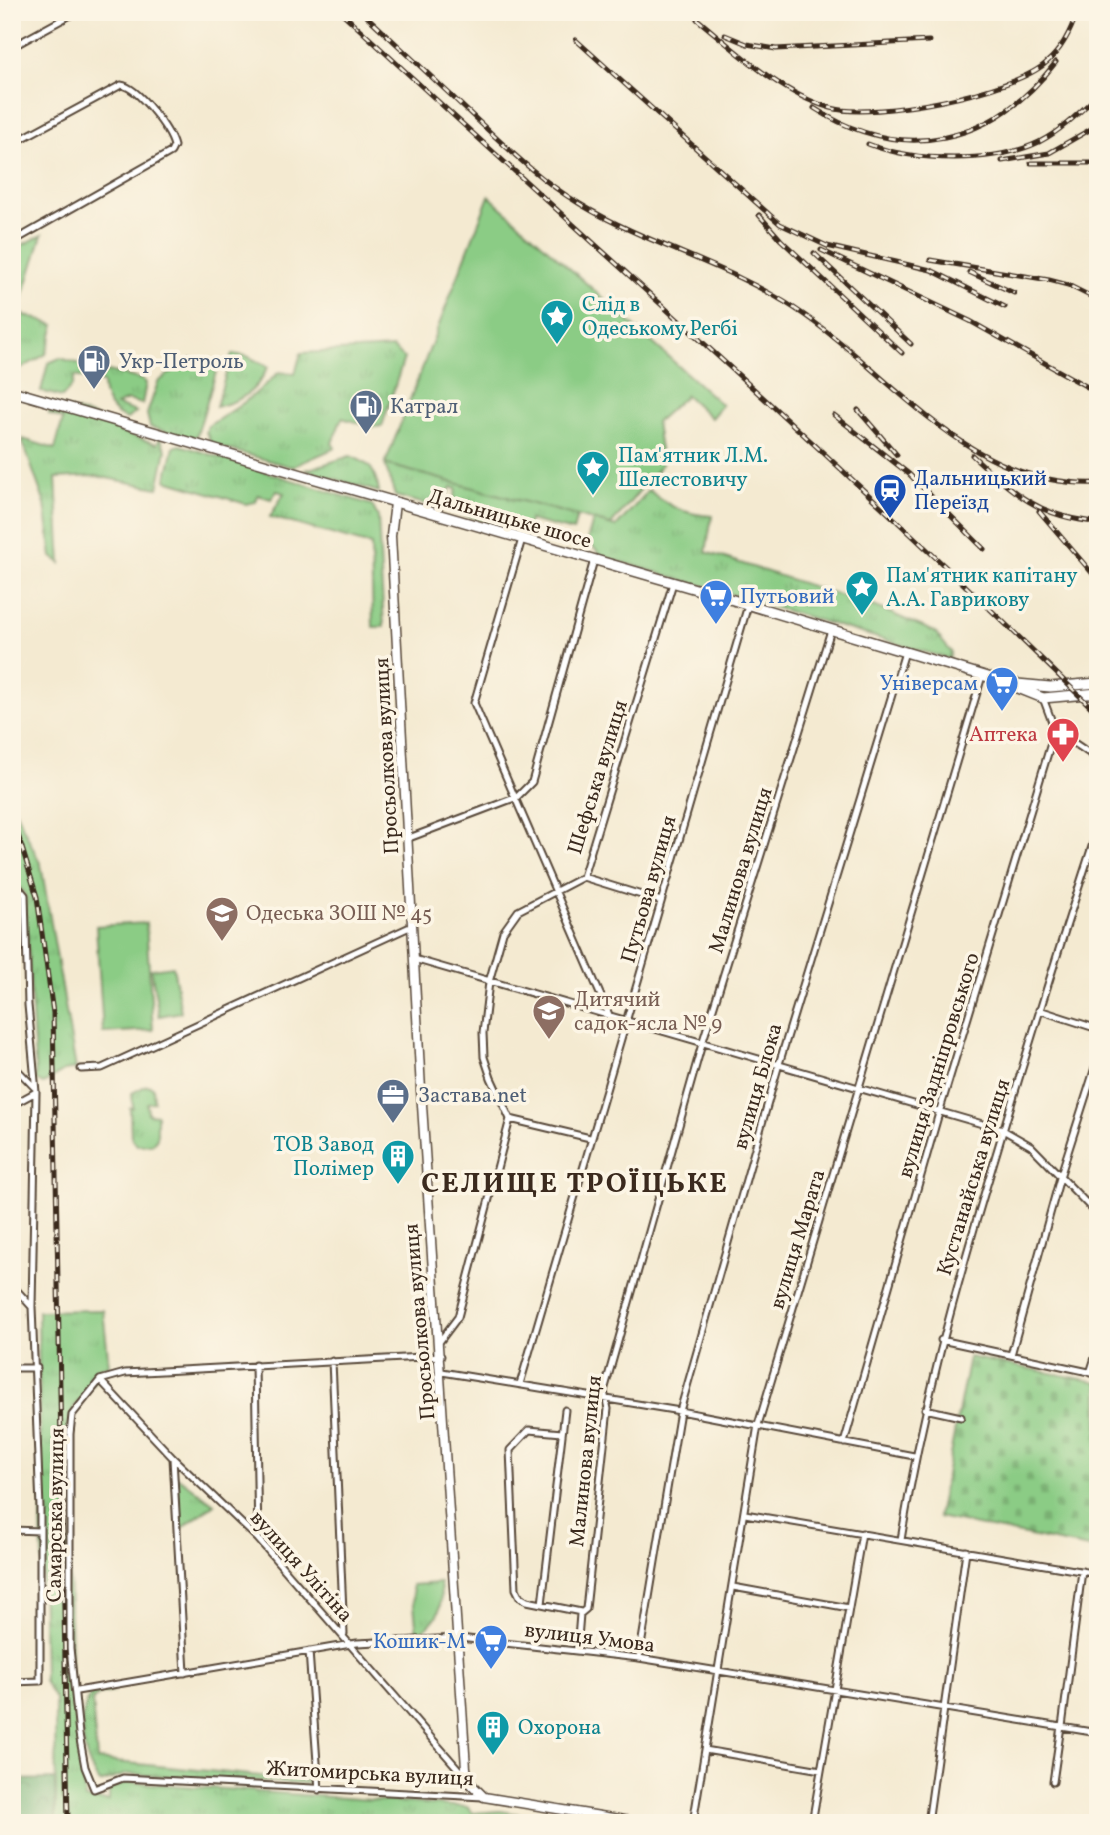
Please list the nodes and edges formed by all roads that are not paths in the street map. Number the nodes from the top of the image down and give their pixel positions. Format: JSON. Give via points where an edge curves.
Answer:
{"nodes":[{"id":1,"x":76,"y":12,"type":"edge"},
{"id":2,"x":12,"y":47,"type":"edge"},
{"id":3,"x":12,"y":144,"type":"edge"},
{"id":4,"x":12,"y":242,"type":"edge"},
{"id":5,"x":12,"y":391,"type":"edge"},
{"id":6,"x":395,"y":503,"type":"junction"},
{"id":7,"x":522,"y":539,"type":"junction"},
{"id":8,"x":594,"y":560,"type":"junction"},
{"id":9,"x":673,"y":583,"type":"junction"},
{"id":10,"x":748,"y":605,"type":"junction"},
{"id":11,"x":831,"y":630,"type":"junction"},
{"id":12,"x":905,"y":652,"type":"junction"},
{"id":13,"x":982,"y":676,"type":"junction"},
{"id":14,"x":998,"y":680,"type":"junction"},
{"id":15,"x":1098,"y":683,"type":"edge"},
{"id":16,"x":1098,"y":693,"type":"edge"},
{"id":17,"x":1043,"y":698,"type":"junction"},
{"id":18,"x":1055,"y":730,"type":"junction"},
{"id":19,"x":1098,"y":760,"type":"edge"},
{"id":20,"x":517,"y":797,"type":"junction"},
{"id":21,"x":1098,"y":828,"type":"edge"},
{"id":22,"x":409,"y":838,"type":"junction"},
{"id":23,"x":583,"y":877,"type":"junction"},
{"id":24,"x":12,"y":879,"type":"edge"},
{"id":25,"x":556,"y":889,"type":"junction"},
{"id":26,"x":661,"y":901,"type":"junction"},
{"id":27,"x":412,"y":926,"type":"junction"},
{"id":28,"x":414,"y":959,"type":"junction"},
{"id":29,"x":489,"y":982,"type":"junction"},
{"id":30,"x":1039,"y":1010,"type":"junction"},
{"id":31,"x":610,"y":1017,"type":"junction"},
{"id":32,"x":627,"y":1023,"type":"junction"},
{"id":33,"x":1098,"y":1029,"type":"edge"},
{"id":34,"x":702,"y":1044,"type":"junction"},
{"id":35,"x":1098,"y":1058,"type":"edge"},
{"id":36,"x":12,"y":1064,"type":"edge"},
{"id":37,"x":779,"y":1064,"type":"junction"},
{"id":38,"x":80,"y":1069,"type":"dead end"},
{"id":39,"x":35,"y":1089,"type":"junction"},
{"id":40,"x":858,"y":1089,"type":"junction"},
{"id":41,"x":12,"y":1105,"type":"edge"},
{"id":42,"x":939,"y":1113,"type":"junction"},
{"id":43,"x":510,"y":1119,"type":"junction"},
{"id":44,"x":1003,"y":1130,"type":"junction"},
{"id":45,"x":590,"y":1138,"type":"junction"},
{"id":46,"x":1061,"y":1174,"type":"junction"},
{"id":47,"x":1098,"y":1215,"type":"edge"},
{"id":48,"x":12,"y":1285,"type":"edge"},
{"id":49,"x":32,"y":1307,"type":"junction"},
{"id":50,"x":941,"y":1340,"type":"junction"},
{"id":51,"x":440,"y":1341,"type":"junction"},
{"id":52,"x":1098,"y":1348,"type":"edge"},
{"id":53,"x":1010,"y":1354,"type":"junction"},
{"id":54,"x":441,"y":1356,"type":"junction"},
{"id":55,"x":332,"y":1361,"type":"junction"},
{"id":56,"x":255,"y":1365,"type":"junction"},
{"id":57,"x":12,"y":1368,"type":"edge"},
{"id":58,"x":37,"y":1368,"type":"junction"},
{"id":59,"x":442,"y":1372,"type":"junction"},
{"id":60,"x":1090,"y":1373,"type":"junction"},
{"id":61,"x":1098,"y":1374,"type":"edge"},
{"id":62,"x":100,"y":1380,"type":"junction"},
{"id":63,"x":520,"y":1384,"type":"junction"},
{"id":64,"x":606,"y":1399,"type":"junction"},
{"id":65,"x":925,"y":1409,"type":"junction"},
{"id":66,"x":565,"y":1410,"type":"dead end"},
{"id":67,"x":680,"y":1411,"type":"junction"},
{"id":68,"x":961,"y":1418,"type":"dead end"},
{"id":69,"x":758,"y":1425,"type":"junction"},
{"id":70,"x":562,"y":1433,"type":"junction"},
{"id":71,"x":844,"y":1443,"type":"junction"},
{"id":72,"x":914,"y":1456,"type":"junction"},
{"id":73,"x":173,"y":1458,"type":"junction"},
{"id":74,"x":745,"y":1514,"type":"junction"},
{"id":75,"x":12,"y":1530,"type":"edge"},
{"id":76,"x":40,"y":1531,"type":"junction"},
{"id":77,"x":862,"y":1534,"type":"junction"},
{"id":78,"x":258,"y":1538,"type":"junction"},
{"id":79,"x":901,"y":1540,"type":"junction"},
{"id":80,"x":966,"y":1551,"type":"junction"},
{"id":81,"x":1082,"y":1572,"type":"junction"},
{"id":82,"x":1098,"y":1574,"type":"edge"},
{"id":83,"x":733,"y":1587,"type":"junction"},
{"id":84,"x":542,"y":1604,"type":"junction"},
{"id":85,"x":849,"y":1608,"type":"junction"},
{"id":86,"x":581,"y":1612,"type":"junction"},
{"id":87,"x":344,"y":1635,"type":"junction"},
{"id":88,"x":458,"y":1638,"type":"junction"},
{"id":89,"x":348,"y":1645,"type":"junction"},
{"id":90,"x":309,"y":1651,"type":"junction"},
{"id":91,"x":577,"y":1651,"type":"junction"},
{"id":92,"x":639,"y":1658,"type":"junction"},
{"id":93,"x":719,"y":1670,"type":"junction"},
{"id":94,"x":185,"y":1673,"type":"junction"},
{"id":95,"x":12,"y":1682,"type":"edge"},
{"id":96,"x":834,"y":1688,"type":"junction"},
{"id":97,"x":77,"y":1691,"type":"junction"},
{"id":98,"x":944,"y":1706,"type":"junction"},
{"id":99,"x":1062,"y":1726,"type":"junction"},
{"id":100,"x":1098,"y":1733,"type":"edge"},
{"id":101,"x":705,"y":1751,"type":"junction"},
{"id":102,"x":821,"y":1770,"type":"junction"},
{"id":103,"x":469,"y":1782,"type":"junction"},
{"id":104,"x":1053,"y":1782,"type":"dead end"},
{"id":105,"x":94,"y":1789,"type":"joint"},
{"id":106,"x":319,"y":1790,"type":"junction"},
{"id":107,"x":484,"y":1797,"type":"junction"},
{"id":108,"x":643,"y":1823,"type":"edge"},
{"id":109,"x":693,"y":1823,"type":"edge"},
{"id":110,"x":812,"y":1823,"type":"edge"},
{"id":111,"x":928,"y":1823,"type":"edge"}],
"edges":[{"from":1,"to":2,"type":"street"},
{"from":3,"to":4,"type":"street","via":[[117,85],[128,86],[142,97],[170,137],[173,149]]},
{"from":5,"to":6,"type":"main road","name":"Дальницьке шосе"},
{"from":6,"to":7,"type":"main road","name":"Дальницьке шосе"},
{"from":6,"to":22,"type":"street","name":"Просьолкова вулиця","via":[[391,536]]},
{"from":7,"to":8,"type":"main road","name":"Дальницьке шосе"},
{"from":7,"to":20,"type":"street","via":[[474,703]]},
{"from":8,"to":9,"type":"main road","name":"Дальницьке шосе"},
{"from":8,"to":20,"type":"street","via":[[531,782]]},
{"from":9,"to":10,"type":"main road","name":"Дальницьке шосе"},
{"from":9,"to":23,"type":"street","name":"Шефська вулиця"},
{"from":10,"to":11,"type":"main road","name":"Дальницьке шосе"},
{"from":10,"to":26,"type":"street","name":"Путьова вулиця"},
{"from":11,"to":12,"type":"main road","name":"Дальницьке шосе"},
{"from":11,"to":34,"type":"street","name":"Малинова вулиця"},
{"from":12,"to":13,"type":"main road","name":"Дальницьке шосе"},
{"from":12,"to":37,"type":"street","name":"вулиця Блока"},
{"from":13,"to":14,"type":"main road","name":"Дальницьке шосе"},
{"from":13,"to":40,"type":"street","name":"вулиця Марата"},
{"from":14,"to":15,"type":"main road","via":[[1036,687]]},
{"from":14,"to":17,"type":"main road"},
{"from":16,"to":17,"type":"main road"},
{"from":17,"to":18,"type":"street"},
{"from":18,"to":19,"type":"street"},
{"from":18,"to":42,"type":"street","name":"вулиця Задніпровського"},
{"from":20,"to":22,"type":"street"},
{"from":20,"to":25,"type":"street"},
{"from":21,"to":30,"type":"street","name":"Кустанайська вулиця"},
{"from":22,"to":27,"type":"street","name":"Просьолкова вулиця"},
{"from":23,"to":25,"type":"street","name":"Шефська вулиця"},
{"from":23,"to":26,"type":"street"},
{"from":24,"to":39,"type":"street","via":[[25,895]]},
{"from":25,"to":29,"type":"street","name":"Шефська вулиця","via":[[517,911],[503,932]]},
{"from":25,"to":31,"type":"street"},
{"from":26,"to":32,"type":"street","name":"Путьова вулиця"},
{"from":27,"to":28,"type":"street","name":"Просьолкова вулиця"},
{"from":27,"to":38,"type":"street","via":[[102,1068]]},
{"from":28,"to":29,"type":"street"},
{"from":28,"to":51,"type":"street","name":"Просьолкова вулиця"},
{"from":29,"to":31,"type":"street"},
{"from":29,"to":43,"type":"street","name":"Шефська вулиця","via":[[484,1057]]},
{"from":30,"to":33,"type":"street"},
{"from":30,"to":44,"type":"street","name":"Кустанайська вулиця"},
{"from":31,"to":32,"type":"street"},
{"from":32,"to":34,"type":"street"},
{"from":32,"to":45,"type":"street","name":"Путьова вулиця"},
{"from":34,"to":37,"type":"street"},
{"from":34,"to":64,"type":"street","name":"Малинова вулиця","via":[[604,1391]]},
{"from":35,"to":46,"type":"street"},
{"from":36,"to":39,"type":"street"},
{"from":37,"to":40,"type":"street"},
{"from":37,"to":67,"type":"street","name":"вулиця Блока"},
{"from":39,"to":41,"type":"street"},
{"from":39,"to":49,"type":"street"},
{"from":40,"to":42,"type":"street"},
{"from":40,"to":69,"type":"street","name":"вулиця Марата"},
{"from":42,"to":44,"type":"street"},
{"from":42,"to":71,"type":"street","name":"вулиця Задніпровського"},
{"from":43,"to":45,"type":"street"},
{"from":43,"to":51,"type":"street","via":[[458,1317]]},
{"from":44,"to":46,"type":"street","via":[[1031,1146]]},
{"from":44,"to":50,"type":"street","name":"Кустанайська вулиця"},
{"from":45,"to":63,"type":"street","name":"Путьова вулиця"},
{"from":46,"to":47,"type":"street"},
{"from":46,"to":53,"type":"street"},
{"from":48,"to":49,"type":"street"},
{"from":49,"to":58,"type":"street"},
{"from":50,"to":53,"type":"street"},
{"from":50,"to":65,"type":"street","name":"Кустанайська вулиця"},
{"from":51,"to":54,"type":"street","name":"Просьолкова вулиця"},
{"from":52,"to":60,"type":"street"},
{"from":53,"to":60,"type":"street"},
{"from":54,"to":55,"type":"street"},
{"from":54,"to":59,"type":"street","name":"Просьолкова вулиця"},
{"from":55,"to":56,"type":"street"},
{"from":55,"to":87,"type":"street"},
{"from":56,"to":62,"type":"street","via":[[125,1373]]},
{"from":56,"to":78,"type":"street"},
{"from":57,"to":58,"type":"street"},
{"from":58,"to":76,"type":"street"},
{"from":59,"to":63,"type":"street"},
{"from":59,"to":88,"type":"street","name":"Просьолкова вулиця"},
{"from":60,"to":61,"type":"street"},
{"from":62,"to":73,"type":"street","name":"вулиця Улітіна"},
{"from":62,"to":97,"type":"street","name":"Самарська вулиця","via":[[72,1415],[70,1434],[70,1648]]},
{"from":63,"to":64,"type":"street"},
{"from":64,"to":67,"type":"street"},
{"from":64,"to":86,"type":"street","name":"Малинова вулиця","via":[[586,1609]]},
{"from":65,"to":68,"type":"street"},
{"from":65,"to":72,"type":"street","name":"Кустанайська вулиця"},
{"from":66,"to":70,"type":"street"},
{"from":67,"to":69,"type":"street"},
{"from":67,"to":92,"type":"street","name":"вулиця Блока"},
{"from":69,"to":71,"type":"street"},
{"from":69,"to":74,"type":"street","name":"вулиця Марата"},
{"from":70,"to":84,"type":"street"},
{"from":70,"to":84,"type":"street","via":[[529,1430],[510,1450],[516,1589],[523,1600]]},
{"from":71,"to":72,"type":"street"},
{"from":72,"to":79,"type":"street","name":"Кустанайська вулиця"},
{"from":73,"to":78,"type":"street","name":"вулиця Улітіна"},
{"from":73,"to":94,"type":"street"},
{"from":74,"to":77,"type":"street"},
{"from":74,"to":83,"type":"street","name":"вулиця Марата"},
{"from":75,"to":76,"type":"street"},
{"from":76,"to":95,"type":"street","via":[[40,1681]]},
{"from":77,"to":79,"type":"street"},
{"from":77,"to":85,"type":"street"},
{"from":78,"to":87,"type":"street","name":"вулиця Улітіна"},
{"from":79,"to":80,"type":"street"},
{"from":80,"to":81,"type":"street"},
{"from":80,"to":98,"type":"street"},
{"from":81,"to":82,"type":"street"},
{"from":81,"to":99,"type":"street"},
{"from":83,"to":85,"type":"street"},
{"from":83,"to":93,"type":"street","name":"вулиця Марата"},
{"from":84,"to":86,"type":"street"},
{"from":85,"to":96,"type":"street"},
{"from":86,"to":91,"type":"street","name":"Малинова вулиця"},
{"from":87,"to":89,"type":"street","name":"вулиця Улітіна"},
{"from":88,"to":89,"type":"street","name":"вулиця Умова"},
{"from":88,"to":91,"type":"street","name":"вулиця Умова"},
{"from":88,"to":103,"type":"street","name":"Просьолкова вулиця"},
{"from":89,"to":90,"type":"street","name":"вулиця Умова"},
{"from":89,"to":103,"type":"street","name":"вулиця Улітіна"},
{"from":90,"to":94,"type":"street","name":"вулиця Умова"},
{"from":90,"to":106,"type":"street"},
{"from":91,"to":92,"type":"street","name":"вулиця Умова"},
{"from":92,"to":93,"type":"street","name":"вулиця Умова"},
{"from":93,"to":96,"type":"street","name":"вулиця Умова"},
{"from":93,"to":101,"type":"street","name":"вулиця Марата"},
{"from":94,"to":97,"type":"street","name":"вулиця Умова"},
{"from":96,"to":98,"type":"street","name":"вулиця Умова"},
{"from":96,"to":102,"type":"street"},
{"from":97,"to":105,"type":"street","name":"Самарська вулиця","via":[[81,1745]]},
{"from":98,"to":99,"type":"street","name":"вулиця Умова"},
{"from":98,"to":111,"type":"street"},
{"from":99,"to":100,"type":"street","name":"вулиця Умова"},
{"from":99,"to":104,"type":"street"},
{"from":101,"to":102,"type":"street"},
{"from":101,"to":109,"type":"street","name":"вулиця Марата"},
{"from":102,"to":110,"type":"street"},
{"from":103,"to":107,"type":"street"},
{"from":105,"to":106,"type":"street","name":"Житомирська вулиця","via":[[123,1779]]},
{"from":106,"to":107,"type":"street","name":"Житомирська вулиця"},
{"from":107,"to":108,"type":"street","name":"Житомирська вулиця"}]}
